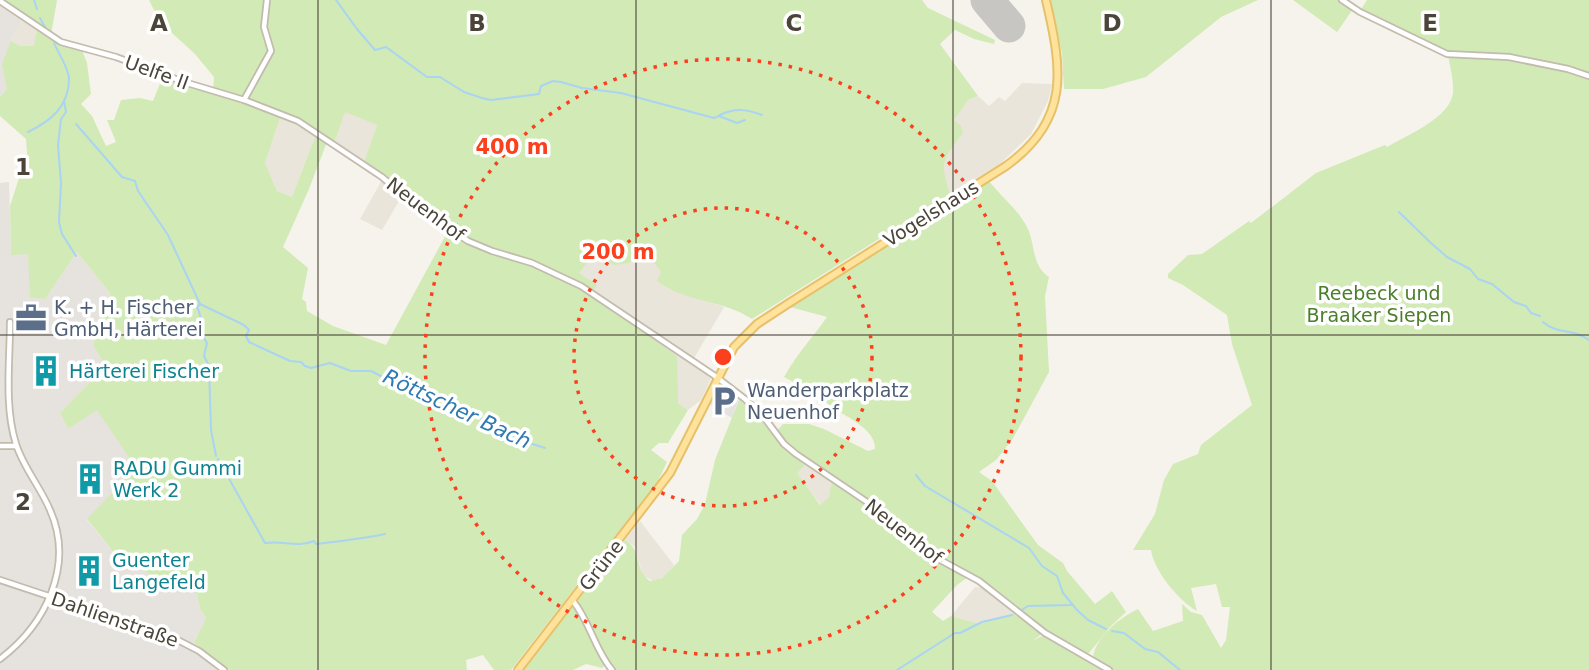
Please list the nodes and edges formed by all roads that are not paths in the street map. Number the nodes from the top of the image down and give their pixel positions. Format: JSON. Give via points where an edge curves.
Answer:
{"nodes":[{"id":1,"x":267,"y":0,"type":"edge"},
{"id":2,"x":1046,"y":0,"type":"edge"},
{"id":3,"x":1342,"y":0,"type":"edge"},
{"id":4,"x":0,"y":1,"type":"edge"},
{"id":5,"x":1589,"y":76,"type":"edge"},
{"id":6,"x":244,"y":100,"type":"junction"},
{"id":7,"x":10,"y":322,"type":"dead end"},
{"id":8,"x":717,"y":377,"type":"junction"},
{"id":9,"x":0,"y":446,"type":"edge"},
{"id":10,"x":16,"y":446,"type":"junction"},
{"id":11,"x":0,"y":580,"type":"edge"},
{"id":12,"x":50,"y":597,"type":"junction"},
{"id":13,"x":573,"y":601,"type":"junction"},
{"id":14,"x":0,"y":659,"type":"edge"},
{"id":15,"x":223,"y":670,"type":"edge"},
{"id":16,"x":518,"y":670,"type":"edge"},
{"id":17,"x":612,"y":670,"type":"edge"},
{"id":18,"x":1109,"y":670,"type":"edge"}],
"edges":[{"from":1,"to":6,"type":"street","via":[[264,27],[271,51]]},
{"from":2,"to":8,"type":"main road","name":"Vogelshaus","via":[[1059,83],[1052,109],[1035,140],[1006,166],[757,324],[734,347]]},
{"from":3,"to":5,"type":"street","via":[[1447,54],[1509,57]]},
{"from":4,"to":6,"type":"street","name":"Uelfe II","via":[[71,46]]},
{"from":6,"to":8,"type":"street","name":"Neuenhof","via":[[307,127],[468,241],[581,286]]},
{"from":7,"to":10,"type":"street","via":[[11,421]]},
{"from":8,"to":13,"type":"main road","name":"Grüne","via":[[670,473]]},
{"from":8,"to":18,"type":"street","name":"Neuenhof","via":[[758,411],[804,460],[867,502],[929,555],[966,574],[1045,633]]},
{"from":9,"to":10,"type":"street"},
{"from":10,"to":12,"type":"street","via":[[58,533],[58,564]]},
{"from":11,"to":12,"type":"street","name":"Dahlienstraße"},
{"from":12,"to":14,"type":"street","via":[[26,636]]},
{"from":12,"to":15,"type":"street","name":"Dahlienstraße","via":[[172,637]]},
{"from":13,"to":16,"type":"main road","name":"Grüne"},
{"from":13,"to":17,"type":"street","name":"Grüne"}]}
